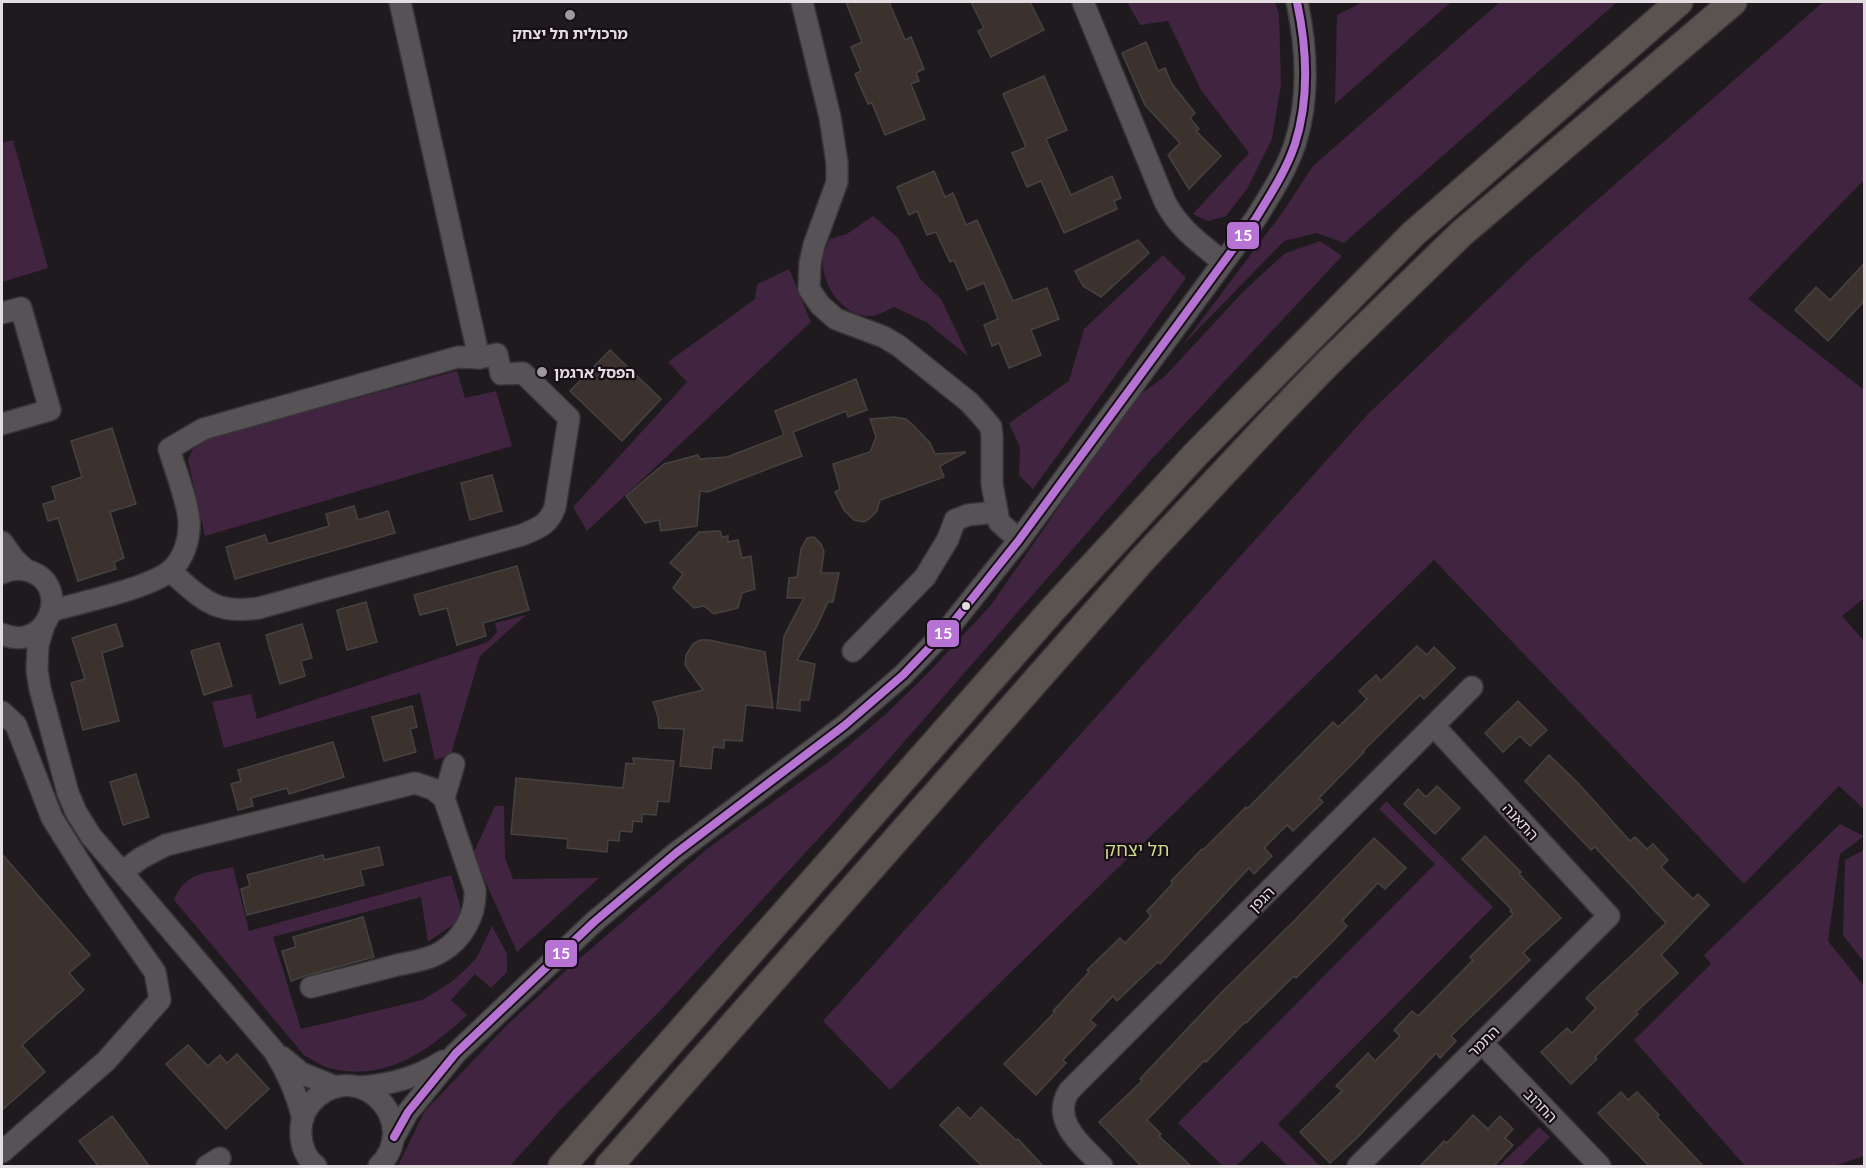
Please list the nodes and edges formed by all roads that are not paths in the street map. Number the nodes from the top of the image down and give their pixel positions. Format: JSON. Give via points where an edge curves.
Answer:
{"nodes":[{"id":1,"x":802,"y":2,"type":"edge"},
{"id":2,"x":1083,"y":2,"type":"edge"},
{"id":3,"x":1297,"y":2,"type":"edge"},
{"id":4,"x":1679,"y":2,"type":"edge"},
{"id":5,"x":1734,"y":2,"type":"edge"},
{"id":6,"x":401,"y":3,"type":"edge"},
{"id":7,"x":1223,"y":262,"type":"junction"},
{"id":8,"x":2,"y":313,"type":"edge"},
{"id":9,"x":479,"y":358,"type":"junction"},
{"id":10,"x":2,"y":424,"type":"edge"},
{"id":11,"x":997,"y":512,"type":"junction"},
{"id":12,"x":1019,"y":540,"type":"junction"},
{"id":13,"x":2,"y":542,"type":"edge"},
{"id":14,"x":26,"y":570,"type":"junction"},
{"id":15,"x":170,"y":571,"type":"junction"},
{"id":16,"x":2,"y":573,"type":"edge"},
{"id":17,"x":48,"y":618,"type":"junction"},
{"id":18,"x":4,"y":635,"type":"edge"},
{"id":19,"x":853,"y":651,"type":"dead end"},
{"id":20,"x":38,"y":679,"type":"junction"},
{"id":21,"x":1472,"y":687,"type":"dead end"},
{"id":22,"x":2,"y":711,"type":"edge"},
{"id":23,"x":1434,"y":726,"type":"junction"},
{"id":24,"x":454,"y":764,"type":"dead end"},
{"id":25,"x":444,"y":798,"type":"junction"},
{"id":26,"x":122,"y":872,"type":"junction"},
{"id":27,"x":1609,"y":916,"type":"joint"},
{"id":28,"x":311,"y":987,"type":"dead end"},
{"id":29,"x":1482,"y":1043,"type":"junction"},
{"id":30,"x":274,"y":1051,"type":"junction"},
{"id":31,"x":456,"y":1053,"type":"junction"},
{"id":32,"x":336,"y":1087,"type":"junction"},
{"id":33,"x":358,"y":1088,"type":"junction"},
{"id":34,"x":302,"y":1129,"type":"junction"},
{"id":35,"x":394,"y":1137,"type":"junction"},
{"id":36,"x":2,"y":1152,"type":"edge"},
{"id":37,"x":293,"y":1167,"type":"edge"},
{"id":38,"x":316,"y":1167,"type":"edge"},
{"id":39,"x":379,"y":1167,"type":"edge"},
{"id":40,"x":562,"y":1167,"type":"edge"},
{"id":41,"x":609,"y":1167,"type":"edge"},
{"id":42,"x":1102,"y":1167,"type":"edge"},
{"id":43,"x":1359,"y":1167,"type":"edge"},
{"id":44,"x":1600,"y":1167,"type":"edge"}],
"edges":[{"from":1,"to":11,"type":"street","via":[[837,163],[837,182],[814,245],[809,289],[836,320],[899,346],[981,415],[991,427],[992,484]]},
{"from":2,"to":7,"type":"street","via":[[1174,220]]},
{"from":3,"to":7,"type":"street","via":[[1306,72],[1295,145],[1267,200]]},
{"from":4,"to":40,"type":"main road","via":[[1413,234],[1196,454],[1053,609]]},
{"from":5,"to":41,"type":"main road","via":[[1462,233],[1281,411],[1142,560]]},
{"from":6,"to":9,"type":"street"},
{"from":7,"to":12,"type":"street"},
{"from":8,"to":10,"type":"street","via":[[21,308],[50,410]]},
{"from":9,"to":15,"type":"street","via":[[458,357],[203,429],[169,449],[189,519],[186,547]]},
{"from":9,"to":15,"type":"street","via":[[497,354],[501,374],[523,373],[569,418],[555,507],[545,524],[522,535],[245,610],[222,607],[200,598]]},
{"from":11,"to":12,"type":"street","via":[[999,522]]},
{"from":11,"to":19,"type":"street","via":[[968,514],[956,520],[925,577]]},
{"from":12,"to":31,"type":"street","via":[[951,625],[903,675],[845,725],[637,885]]},
{"from":13,"to":14,"type":"street"},
{"from":14,"to":16,"type":"street"},
{"from":14,"to":17,"type":"street","via":[[47,585],[52,602]]},
{"from":15,"to":17,"type":"street"},
{"from":17,"to":18,"type":"street","via":[[32,635]]},
{"from":17,"to":20,"type":"street","via":[[38,645]]},
{"from":18,"to":20,"type":"street","via":[[25,655]]},
{"from":20,"to":26,"type":"street","via":[[76,812]]},
{"from":21,"to":23,"type":"street","name":"הגפן"},
{"from":22,"to":36,"type":"street","via":[[16,725],[52,818],[155,972],[160,1000],[106,1061]]},
{"from":23,"to":27,"type":"street","name":"התאנה"},
{"from":23,"to":42,"type":"street","name":"הגפן","via":[[1069,1091],[1062,1101],[1069,1130]]},
{"from":24,"to":25,"type":"street"},
{"from":25,"to":26,"type":"street","via":[[415,783],[166,845]]},
{"from":25,"to":28,"type":"street","via":[[475,890],[474,908],[465,929],[432,957]]},
{"from":26,"to":30,"type":"street"},
{"from":27,"to":29,"type":"street","name":"התמר"},
{"from":29,"to":43,"type":"street","name":"התמר"},
{"from":29,"to":44,"type":"street","name":"החרוב"},
{"from":30,"to":32,"type":"street","via":[[302,1073]]},
{"from":30,"to":34,"type":"street","via":[[297,1096]]},
{"from":31,"to":33,"type":"street","via":[[402,1081]]},
{"from":31,"to":35,"type":"street","via":[[408,1112]]},
{"from":32,"to":33,"type":"street"},
{"from":32,"to":34,"type":"street","via":[[312,1101]]},
{"from":33,"to":35,"type":"street","via":[[387,1107]]},
{"from":34,"to":37,"type":"street"},
{"from":34,"to":38,"type":"street","via":[[305,1152]]},
{"from":35,"to":39,"type":"street","via":[[390,1152]]}]}
